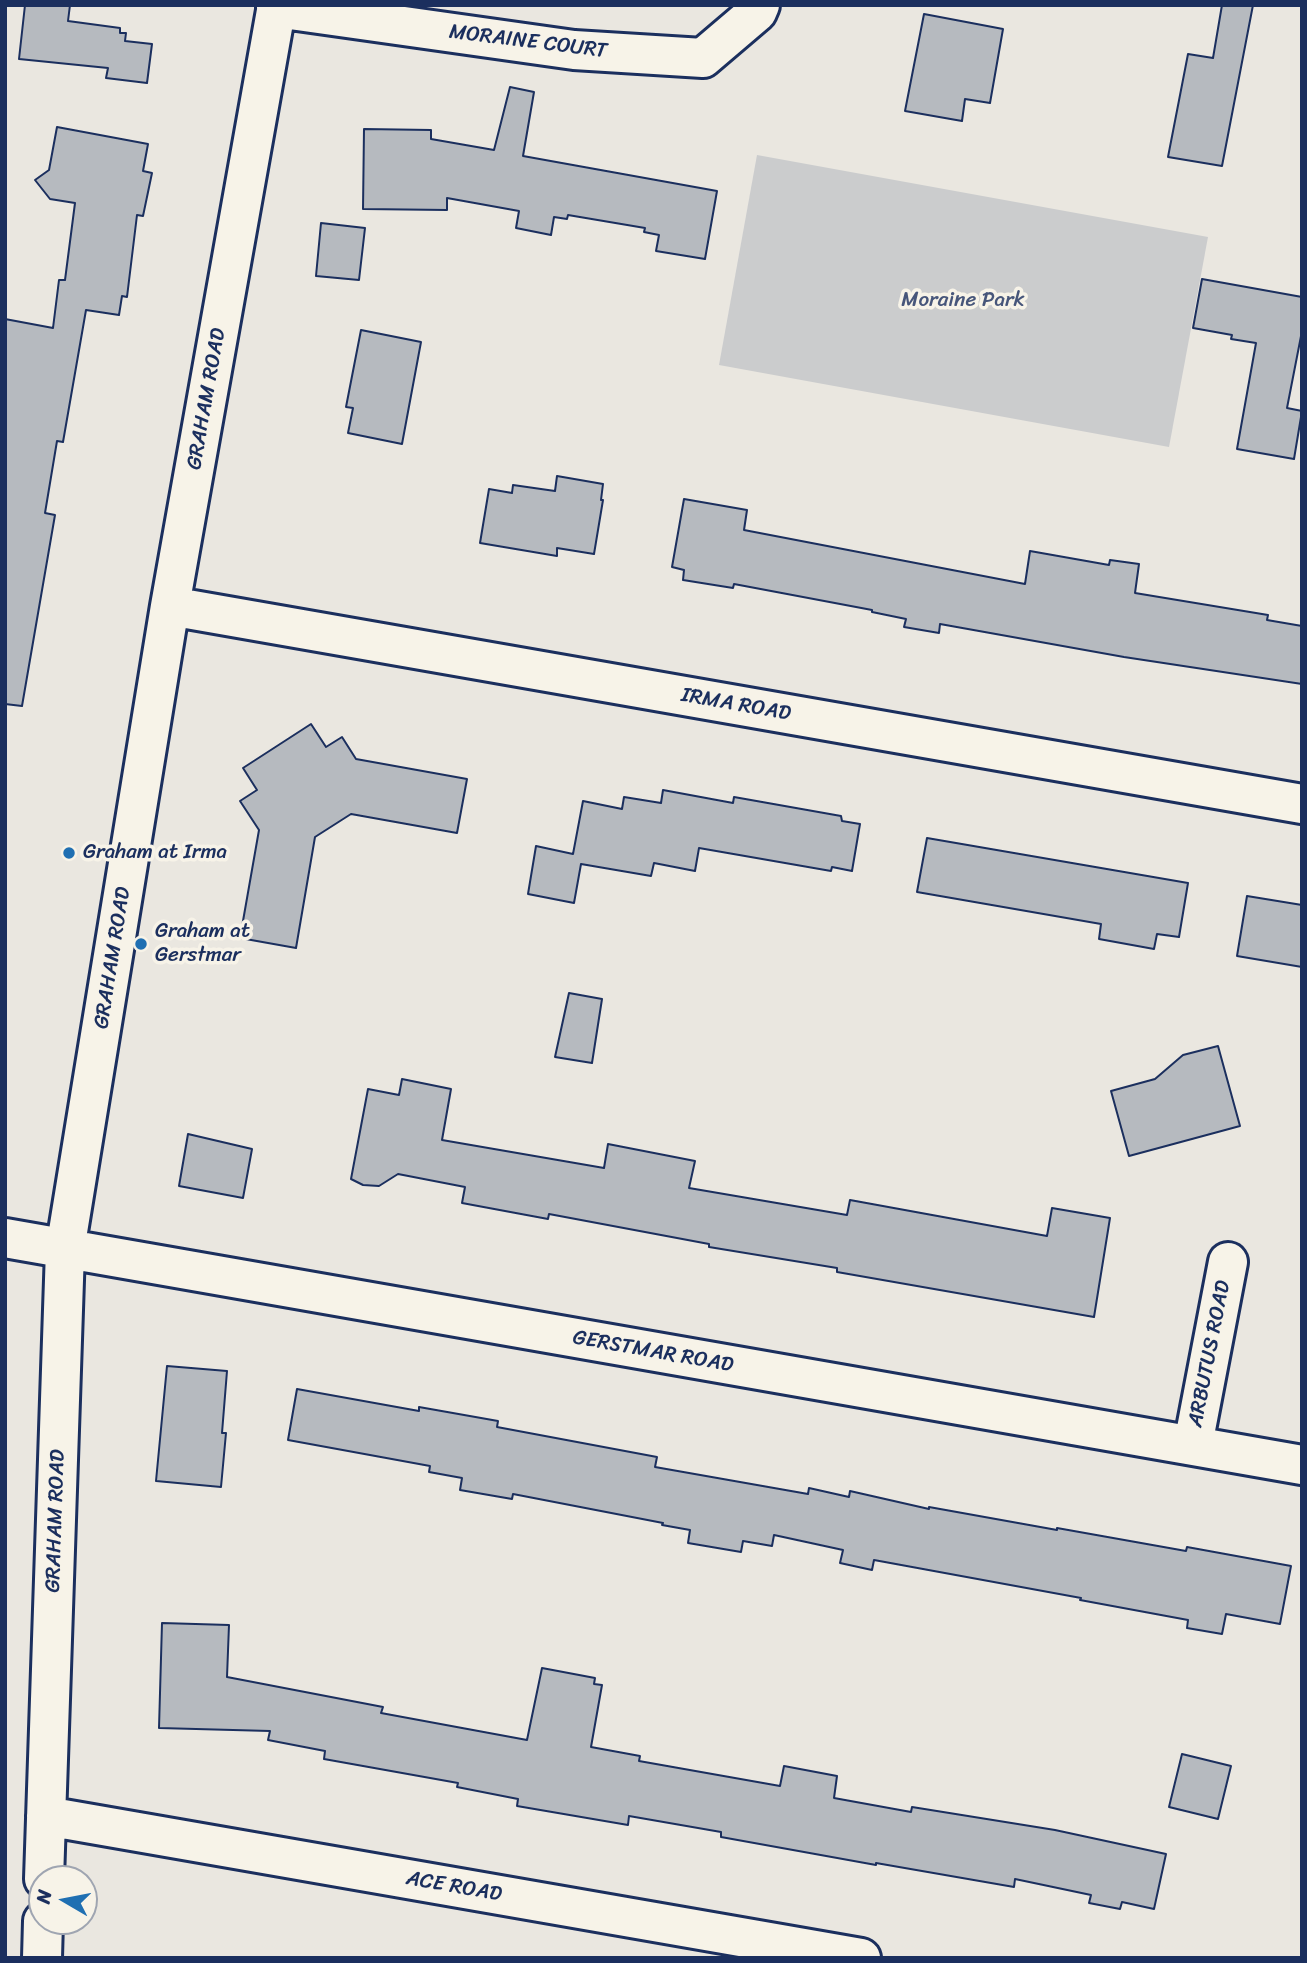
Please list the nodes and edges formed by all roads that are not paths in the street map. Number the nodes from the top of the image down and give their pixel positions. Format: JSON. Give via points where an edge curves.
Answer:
{"nodes":[{"id":1,"x":760,"y":5,"type":"edge"},
{"id":2,"x":276,"y":7,"type":"edge"},
{"id":3,"x":170,"y":606,"type":"junction"},
{"id":4,"x":1302,"y":804,"type":"edge"},
{"id":5,"x":5,"y":1238,"type":"edge"},
{"id":6,"x":65,"y":1250,"type":"junction"},
{"id":7,"x":1228,"y":1262,"type":"dead end"},
{"id":8,"x":1193,"y":1445,"type":"junction"},
{"id":9,"x":1302,"y":1465,"type":"edge"},
{"id":10,"x":46,"y":1816,"type":"junction"},
{"id":11,"x":44,"y":1865,"type":"edge"},
{"id":12,"x":42,"y":1935,"type":"edge"},
{"id":13,"x":41,"y":1958,"type":"edge"},
{"id":14,"x":861,"y":1958,"type":"edge"}],
"edges":[{"from":1,"to":2,"type":"street","name":"MORAINE COURT","via":[[703,58],[574,50]]},
{"from":2,"to":3,"type":"street","name":"GRAHAM ROAD"},
{"from":3,"to":4,"type":"street","name":"IRMA ROAD"},
{"from":3,"to":6,"type":"street","name":"GRAHAM ROAD"},
{"from":5,"to":6,"type":"street","name":"GERSTMAR ROAD"},
{"from":6,"to":8,"type":"street","name":"GERSTMAR ROAD"},
{"from":6,"to":10,"type":"street","name":"GRAHAM ROAD"},
{"from":7,"to":8,"type":"street","name":"ARBUTUS ROAD"},
{"from":8,"to":9,"type":"street","name":"GERSTMAR ROAD"},
{"from":10,"to":11,"type":"street","name":"GRAHAM ROAD"},
{"from":10,"to":14,"type":"street","name":"ACE ROAD"},
{"from":12,"to":13,"type":"street"}]}
